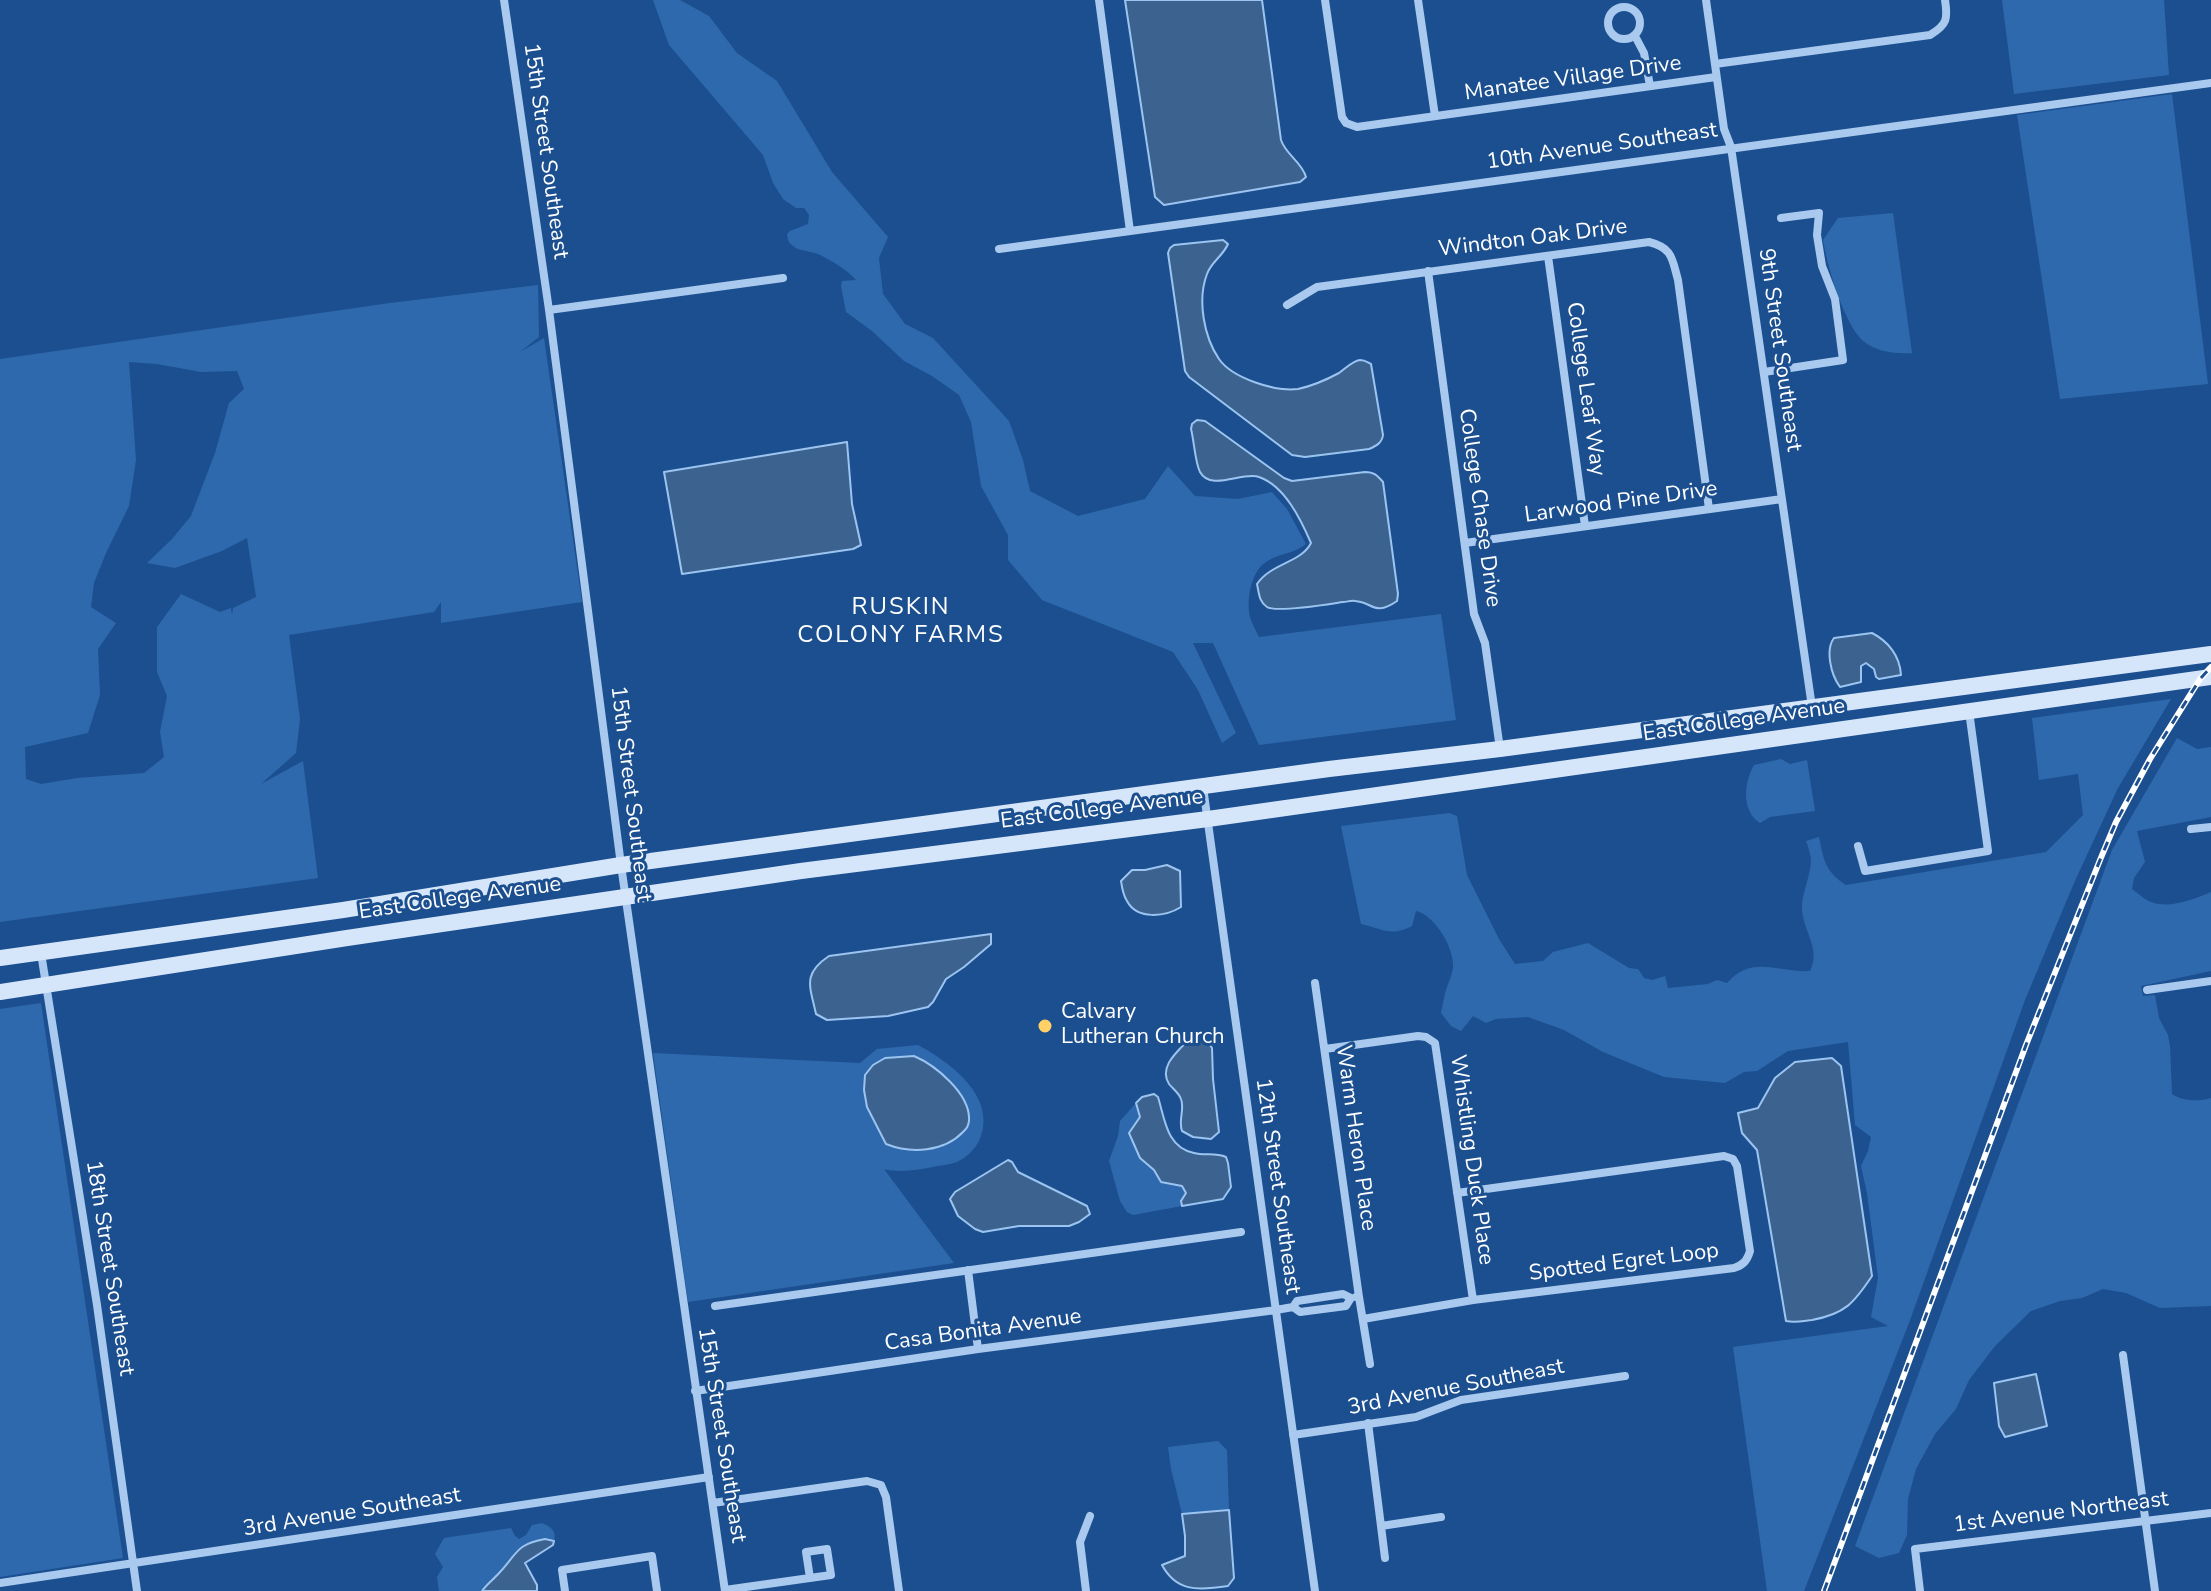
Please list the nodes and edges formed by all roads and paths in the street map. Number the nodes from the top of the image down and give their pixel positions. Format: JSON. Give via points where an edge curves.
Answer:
{"nodes":[{"id":1,"x":504,"y":0,"type":"edge"},
{"id":2,"x":1099,"y":0,"type":"edge"},
{"id":3,"x":1325,"y":0,"type":"edge"},
{"id":4,"x":1418,"y":0,"type":"edge"},
{"id":5,"x":1706,"y":0,"type":"edge"},
{"id":6,"x":1945,"y":0,"type":"edge"},
{"id":7,"x":1635,"y":36,"type":"junction"},
{"id":8,"x":1715,"y":64,"type":"junction"},
{"id":9,"x":1716,"y":77,"type":"junction"},
{"id":10,"x":2211,"y":83,"type":"edge"},
{"id":11,"x":1650,"y":86,"type":"junction"},
{"id":12,"x":1435,"y":116,"type":"junction"},
{"id":13,"x":1731,"y":147,"type":"junction"},
{"id":14,"x":1781,"y":218,"type":"dead end"},
{"id":15,"x":1130,"y":231,"type":"junction"},
{"id":16,"x":999,"y":249,"type":"dead end"},
{"id":17,"x":1548,"y":256,"type":"junction"},
{"id":18,"x":1428,"y":271,"type":"junction"},
{"id":19,"x":783,"y":278,"type":"dead end"},
{"id":20,"x":1287,"y":305,"type":"dead end"},
{"id":21,"x":549,"y":310,"type":"junction"},
{"id":22,"x":1764,"y":372,"type":"junction"},
{"id":23,"x":1782,"y":499,"type":"junction"},
{"id":24,"x":1709,"y":509,"type":"junction"},
{"id":25,"x":1585,"y":526,"type":"junction"},
{"id":26,"x":1465,"y":543,"type":"junction"},
{"id":27,"x":2211,"y":654,"type":"edge"},
{"id":28,"x":2211,"y":677,"type":"edge"},
{"id":29,"x":1931,"y":691,"type":"junction"},
{"id":30,"x":1812,"y":707,"type":"junction"},
{"id":31,"x":1969,"y":711,"type":"junction"},
{"id":32,"x":1829,"y":718,"type":"junction"},
{"id":33,"x":1845,"y":729,"type":"junction"},
{"id":34,"x":1500,"y":749,"type":"junction"},
{"id":35,"x":1692,"y":751,"type":"junction"},
{"id":36,"x":1203,"y":787,"type":"junction"},
{"id":37,"x":1208,"y":819,"type":"junction"},
{"id":38,"x":2211,"y":827,"type":"edge"},
{"id":39,"x":2191,"y":829,"type":"dead end"},
{"id":40,"x":1858,"y":846,"type":"dead end"},
{"id":41,"x":621,"y":865,"type":"junction"},
{"id":42,"x":626,"y":897,"type":"junction"},
{"id":43,"x":41,"y":952,"type":"junction"},
{"id":44,"x":0,"y":958,"type":"edge"},
{"id":45,"x":2211,"y":981,"type":"edge"},
{"id":46,"x":1315,"y":983,"type":"dead end"},
{"id":47,"x":46,"y":986,"type":"junction"},
{"id":48,"x":2147,"y":990,"type":"dead end"},
{"id":49,"x":0,"y":992,"type":"edge"},
{"id":50,"x":1325,"y":1049,"type":"junction"},
{"id":51,"x":1457,"y":1193,"type":"junction"},
{"id":52,"x":1241,"y":1232,"type":"dead end"},
{"id":53,"x":968,"y":1270,"type":"junction"},
{"id":54,"x":1355,"y":1297,"type":"junction"},
{"id":55,"x":1473,"y":1300,"type":"junction"},
{"id":56,"x":715,"y":1306,"type":"dead end"},
{"id":57,"x":1276,"y":1310,"type":"junction"},
{"id":58,"x":1363,"y":1319,"type":"junction"},
{"id":59,"x":978,"y":1349,"type":"junction"},
{"id":60,"x":2123,"y":1355,"type":"dead end"},
{"id":61,"x":1370,"y":1364,"type":"dead end"},
{"id":62,"x":1625,"y":1376,"type":"dead end"},
{"id":63,"x":695,"y":1391,"type":"junction"},
{"id":64,"x":1368,"y":1423,"type":"junction"},
{"id":65,"x":1293,"y":1435,"type":"junction"},
{"id":66,"x":709,"y":1477,"type":"junction"},
{"id":67,"x":713,"y":1503,"type":"junction"},
{"id":68,"x":2211,"y":1513,"type":"edge"},
{"id":69,"x":1090,"y":1516,"type":"dead end"},
{"id":70,"x":1441,"y":1517,"type":"dead end"},
{"id":71,"x":2145,"y":1522,"type":"junction"},
{"id":72,"x":1381,"y":1526,"type":"junction"},
{"id":73,"x":1385,"y":1558,"type":"dead end"},
{"id":74,"x":133,"y":1564,"type":"junction"},
{"id":75,"x":810,"y":1578,"type":"junction"},
{"id":76,"x":0,"y":1583,"type":"edge"},
{"id":77,"x":766,"y":1588,"type":"edge"},
{"id":78,"x":725,"y":1590,"type":"edge"},
{"id":79,"x":137,"y":1591,"type":"edge"},
{"id":80,"x":565,"y":1591,"type":"edge"},
{"id":81,"x":657,"y":1591,"type":"edge"},
{"id":82,"x":899,"y":1591,"type":"edge"},
{"id":83,"x":1086,"y":1591,"type":"edge"},
{"id":84,"x":1315,"y":1591,"type":"edge"},
{"id":85,"x":1920,"y":1591,"type":"edge"},
{"id":86,"x":2155,"y":1591,"type":"edge"}],
"edges":[{"from":1,"to":21,"type":"street","name":"15th Street Southeast"},
{"from":2,"to":15,"type":"street"},
{"from":3,"to":12,"type":"street","name":"Manatee Village Drive","via":[[1346,123],[1357,127]]},
{"from":4,"to":12,"type":"street","name":"Manatee Village Drive"},
{"from":5,"to":8,"type":"street","name":"9th Street Southeast"},
{"from":6,"to":8,"type":"street","via":[[1947,20],[1930,35]]},
{"from":7,"to":7,"type":"street","via":[[1641,22],[1637,12],[1622,7],[1612,12],[1610,32],[1619,39]]},
{"from":7,"to":11,"type":"street"},
{"from":8,"to":9,"type":"street","name":"9th Street Southeast"},
{"from":9,"to":11,"type":"street","name":"Manatee Village Drive"},
{"from":9,"to":13,"type":"street","name":"9th Street Southeast"},
{"from":10,"to":13,"type":"street","name":"10th Avenue Southeast"},
{"from":11,"to":12,"type":"street","name":"Manatee Village Drive"},
{"from":13,"to":15,"type":"street","name":"10th Avenue Southeast"},
{"from":13,"to":22,"type":"street","name":"9th Street Southeast"},
{"from":14,"to":22,"type":"street","via":[[1819,213],[1822,266],[1835,299],[1843,360]]},
{"from":15,"to":16,"type":"street","name":"10th Avenue Southeast"},
{"from":17,"to":18,"type":"street","name":"Windton Oak Drive"},
{"from":17,"to":24,"type":"street","name":"Windton Oak Drive","via":[[1649,242],[1670,252]]},
{"from":17,"to":25,"type":"street","name":"College Leaf Way"},
{"from":18,"to":20,"type":"street","name":"Windton Oak Drive","via":[[1317,287]]},
{"from":18,"to":26,"type":"street","name":"College Chase Drive"},
{"from":19,"to":21,"type":"street"},
{"from":21,"to":41,"type":"street","name":"15th Street Southeast"},
{"from":22,"to":23,"type":"street","name":"9th Street Southeast"},
{"from":23,"to":24,"type":"street","name":"Larwood Pine Drive"},
{"from":23,"to":30,"type":"street","name":"9th Street Southeast"},
{"from":24,"to":25,"type":"street","name":"Larwood Pine Drive"},
{"from":25,"to":26,"type":"street","name":"Larwood Pine Drive"},
{"from":26,"to":34,"type":"street","name":"College Chase Drive"},
{"from":27,"to":29,"type":"main road","name":"East College Avenue"},
{"from":28,"to":31,"type":"main road","name":"East College Avenue"},
{"from":29,"to":30,"type":"main road","name":"East College Avenue"},
{"from":29,"to":32,"type":"main road","via":[[1908,705]]},
{"from":30,"to":32,"type":"main road"},
{"from":30,"to":34,"type":"main road","name":"East College Avenue"},
{"from":30,"to":35,"type":"main road","via":[[1805,722],[1792,729],[1731,737]]},
{"from":31,"to":33,"type":"main road","name":"East College Avenue"},
{"from":31,"to":40,"type":"street","via":[[1988,851],[1865,871]]},
{"from":32,"to":33,"type":"main road"},
{"from":33,"to":35,"type":"main road","name":"East College Avenue"},
{"from":34,"to":36,"type":"main road","name":"East College Avenue"},
{"from":35,"to":37,"type":"main road","name":"East College Avenue"},
{"from":36,"to":37,"type":"street","name":"12th Street Southeast"},
{"from":36,"to":41,"type":"main road","name":"East College Avenue"},
{"from":37,"to":42,"type":"main road","name":"East College Avenue"},
{"from":37,"to":57,"type":"street","name":"12th Street Southeast"},
{"from":38,"to":39,"type":"street"},
{"from":41,"to":42,"type":"street","name":"15th Street Southeast"},
{"from":41,"to":43,"type":"main road","name":"East College Avenue"},
{"from":42,"to":47,"type":"main road","name":"East College Avenue"},
{"from":42,"to":63,"type":"street","name":"15th Street Southeast"},
{"from":43,"to":44,"type":"main road","name":"East College Avenue"},
{"from":43,"to":47,"type":"street","name":"18th Street Southeast"},
{"from":45,"to":48,"type":"street"},
{"from":46,"to":50,"type":"street","name":"Warm Heron Place"},
{"from":47,"to":49,"type":"main road","name":"East College Avenue"},
{"from":47,"to":74,"type":"street","name":"18th Street Southeast"},
{"from":50,"to":51,"type":"street","name":"Whistling Duck Place","via":[[1418,1036],[1435,1043]]},
{"from":50,"to":54,"type":"street","name":"Warm Heron Place"},
{"from":51,"to":55,"type":"street","name":"Whistling Duck Place"},
{"from":51,"to":55,"type":"street","name":"Spotted Egret Loop","via":[[1724,1156],[1737,1166],[1750,1251],[1734,1268]]},
{"from":52,"to":53,"type":"street"},
{"from":53,"to":56,"type":"street"},
{"from":53,"to":59,"type":"street"},
{"from":54,"to":57,"type":"street","name":"Casa Bonita Avenue","via":[[1346,1306]]},
{"from":54,"to":58,"type":"street","name":"Warm Heron Place"},
{"from":55,"to":58,"type":"street","name":"Spotted Egret Loop"},
{"from":57,"to":59,"type":"street","name":"Casa Bonita Avenue"},
{"from":57,"to":65,"type":"street","name":"12th Street Southeast"},
{"from":58,"to":61,"type":"street","name":"Warm Heron Place"},
{"from":59,"to":63,"type":"street","name":"Casa Bonita Avenue"},
{"from":60,"to":71,"type":"street"},
{"from":62,"to":64,"type":"street","name":"3rd Avenue Southeast","via":[[1461,1400],[1416,1417]]},
{"from":63,"to":66,"type":"street","name":"15th Street Southeast"},
{"from":64,"to":65,"type":"street","name":"3rd Avenue Southeast"},
{"from":64,"to":72,"type":"street"},
{"from":65,"to":84,"type":"street","name":"12th Street Southeast"},
{"from":66,"to":67,"type":"street","name":"15th Street Southeast"},
{"from":66,"to":74,"type":"street","name":"3rd Avenue Southeast"},
{"from":67,"to":78,"type":"street","name":"15th Street Southeast"},
{"from":67,"to":82,"type":"street","via":[[867,1481],[881,1485]]},
{"from":68,"to":71,"type":"street","name":"1st Avenue Northeast"},
{"from":69,"to":83,"type":"street","via":[[1080,1542]]},
{"from":70,"to":72,"type":"street"},
{"from":71,"to":85,"type":"street","name":"1st Avenue Northeast","via":[[1915,1549]]},
{"from":71,"to":86,"type":"street"},
{"from":72,"to":73,"type":"street"},
{"from":74,"to":76,"type":"street","name":"3rd Avenue Southeast"},
{"from":74,"to":79,"type":"street","name":"18th Street Southeast"},
{"from":75,"to":75,"type":"street","via":[[831,1575],[827,1549],[806,1552]]},
{"from":75,"to":77,"type":"street"},
{"from":77,"to":78,"type":"street"},
{"from":80,"to":81,"type":"street","via":[[562,1570],[652,1556]]}]}
